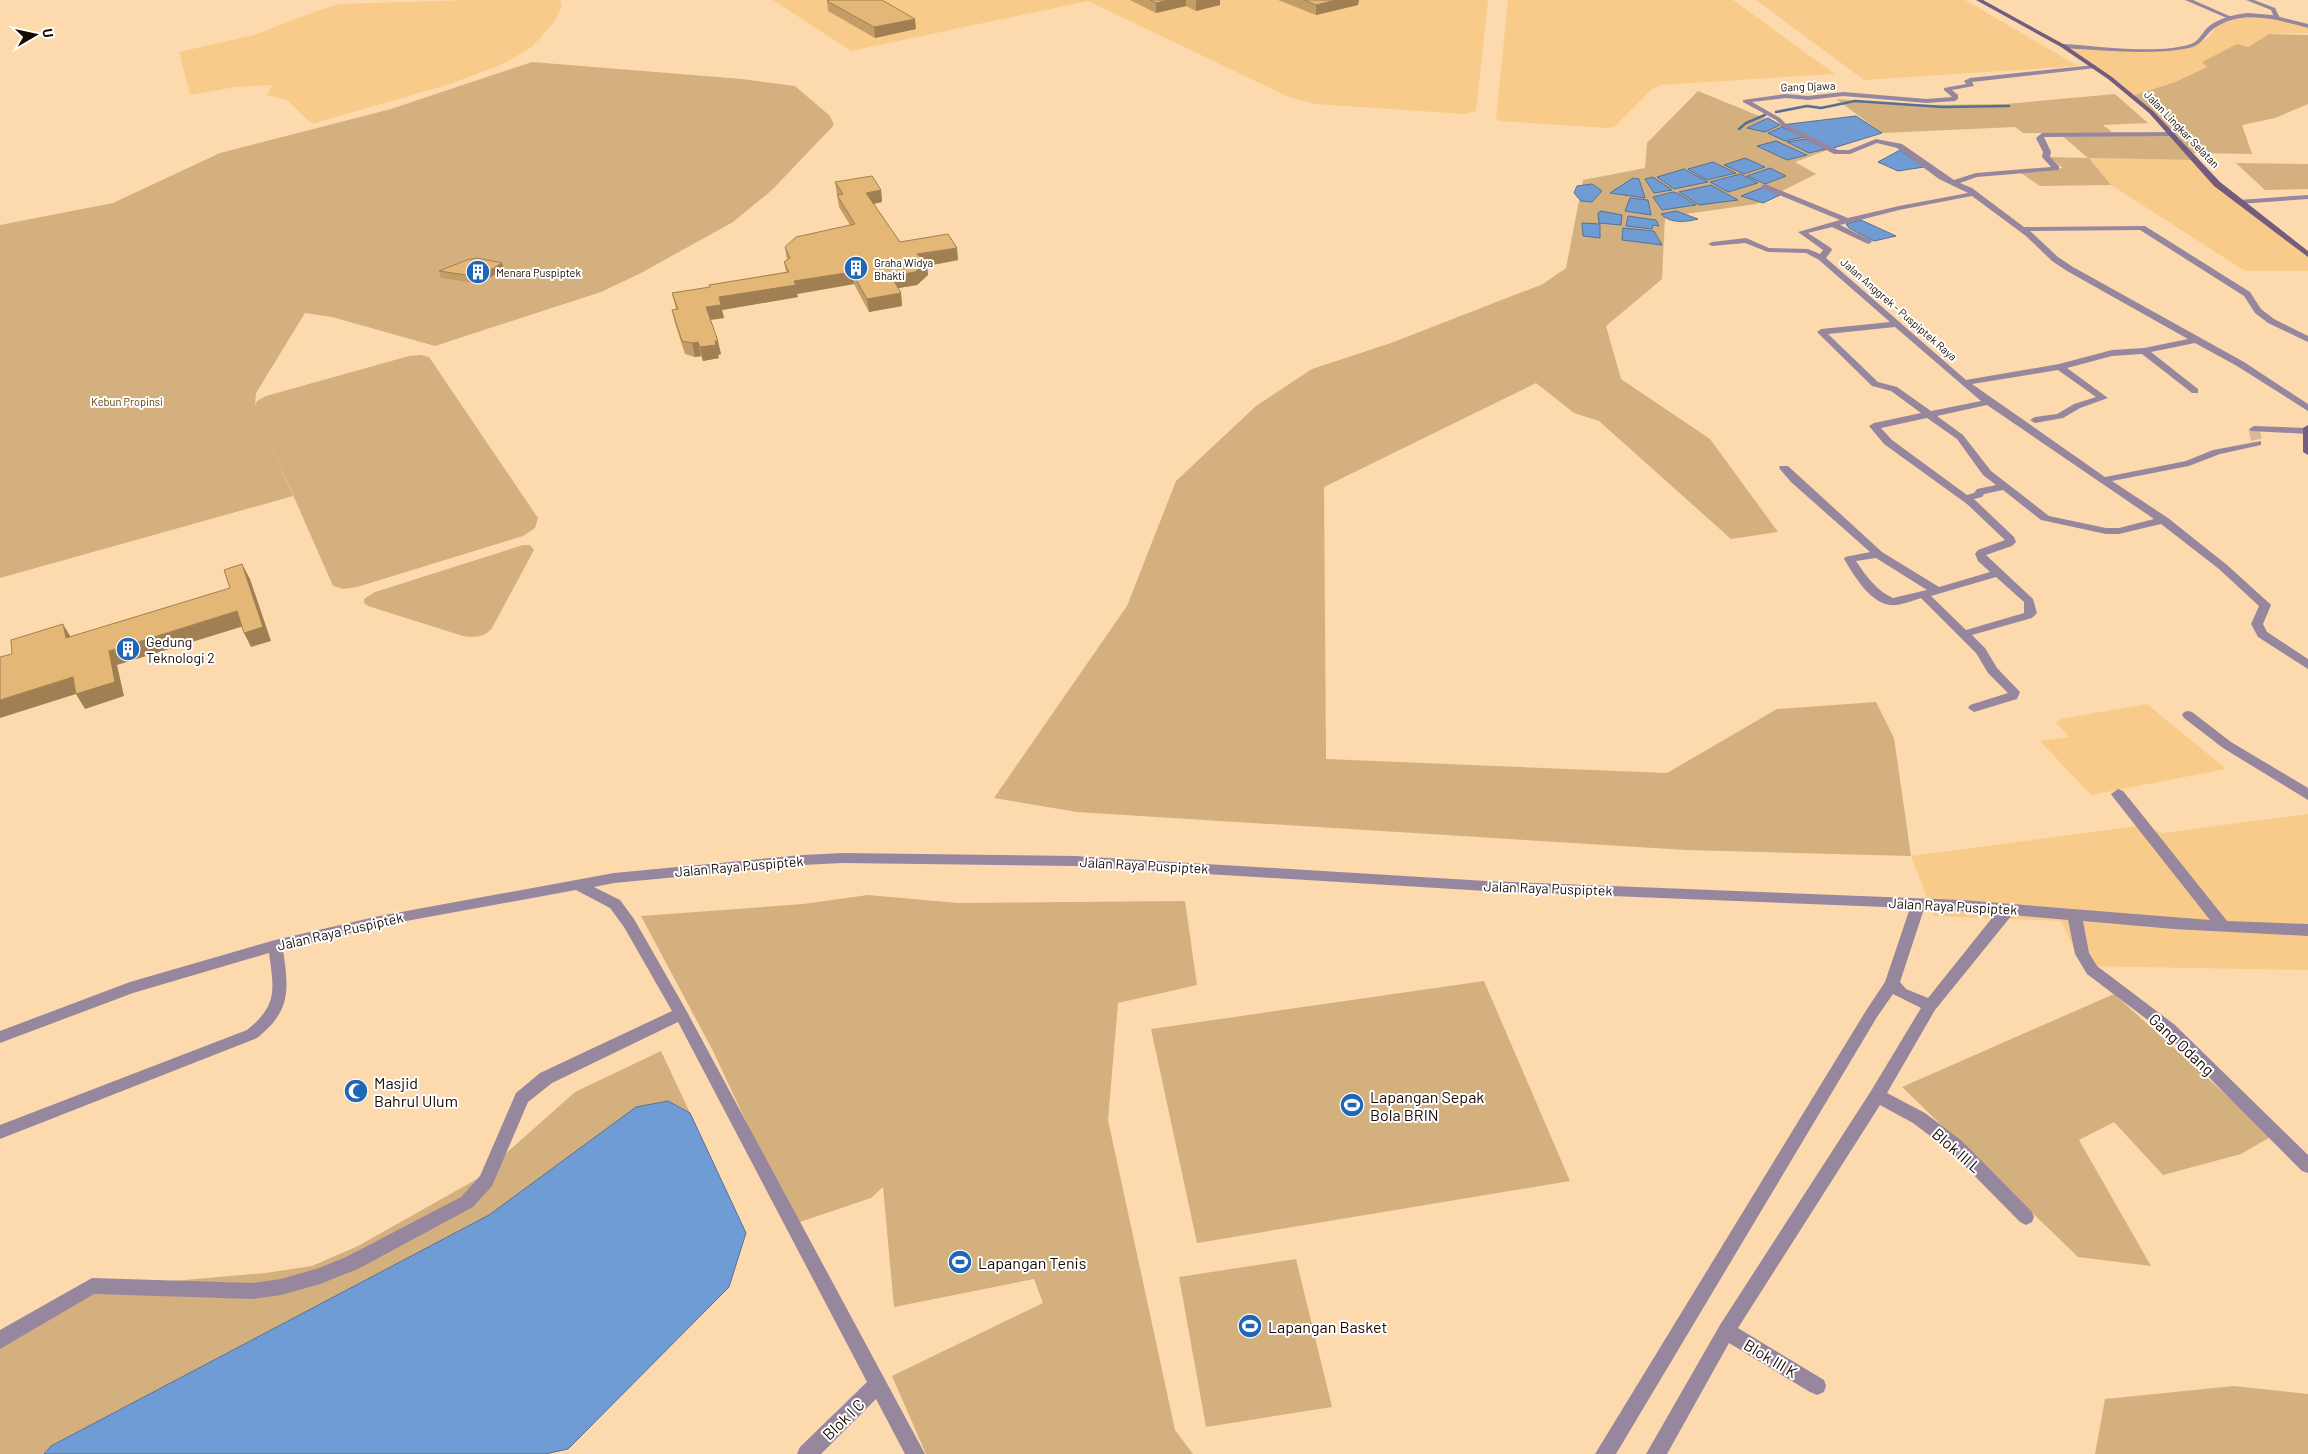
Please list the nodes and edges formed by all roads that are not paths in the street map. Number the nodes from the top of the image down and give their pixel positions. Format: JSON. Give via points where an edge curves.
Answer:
{"nodes":[{"id":1,"x":1979,"y":0,"type":"edge"},
{"id":2,"x":2188,"y":0,"type":"edge"},
{"id":3,"x":2249,"y":0,"type":"edge"},
{"id":4,"x":2231,"y":18,"type":"junction"},
{"id":5,"x":2280,"y":19,"type":"junction"},
{"id":6,"x":2308,"y":26,"type":"edge"},
{"id":7,"x":2063,"y":46,"type":"junction"},
{"id":8,"x":2094,"y":67,"type":"junction"},
{"id":9,"x":2171,"y":134,"type":"junction"},
{"id":10,"x":1956,"y":182,"type":"junction"},
{"id":11,"x":1766,"y":186,"type":"dead end"},
{"id":12,"x":1972,"y":194,"type":"junction"},
{"id":13,"x":2308,"y":197,"type":"edge"},
{"id":14,"x":2239,"y":202,"type":"junction"},
{"id":15,"x":1846,"y":220,"type":"junction"},
{"id":16,"x":1832,"y":224,"type":"junction"},
{"id":17,"x":2022,"y":229,"type":"junction"},
{"id":18,"x":1868,"y":242,"type":"dead end"},
{"id":19,"x":1712,"y":244,"type":"dead end"},
{"id":20,"x":2308,"y":255,"type":"edge"},
{"id":21,"x":1822,"y":258,"type":"junction"},
{"id":22,"x":1898,"y":324,"type":"junction"},
{"id":23,"x":2308,"y":339,"type":"edge"},
{"id":24,"x":2197,"y":340,"type":"junction"},
{"id":25,"x":2144,"y":351,"type":"junction"},
{"id":26,"x":2060,"y":367,"type":"junction"},
{"id":27,"x":1964,"y":383,"type":"junction"},
{"id":28,"x":2195,"y":391,"type":"dead end"},
{"id":29,"x":1989,"y":402,"type":"junction"},
{"id":30,"x":2308,"y":408,"type":"edge"},
{"id":31,"x":1927,"y":415,"type":"junction"},
{"id":32,"x":2035,"y":420,"type":"dead end"},
{"id":33,"x":2254,"y":429,"type":"dead end"},
{"id":34,"x":2308,"y":429,"type":"edge"},
{"id":35,"x":2257,"y":443,"type":"dead end"},
{"id":36,"x":2308,"y":452,"type":"edge"},
{"id":37,"x":1784,"y":468,"type":"dead end"},
{"id":38,"x":2104,"y":480,"type":"junction"},
{"id":39,"x":2005,"y":487,"type":"junction"},
{"id":40,"x":1966,"y":498,"type":"junction"},
{"id":41,"x":2164,"y":520,"type":"junction"},
{"id":42,"x":1878,"y":554,"type":"junction"},
{"id":43,"x":1998,"y":573,"type":"junction"},
{"id":44,"x":1929,"y":592,"type":"junction"},
{"id":45,"x":1964,"y":634,"type":"junction"},
{"id":46,"x":2308,"y":665,"type":"edge"},
{"id":47,"x":1974,"y":708,"type":"dead end"},
{"id":48,"x":2188,"y":715,"type":"dead end"},
{"id":49,"x":2118,"y":794,"type":"dead end"},
{"id":50,"x":2308,"y":795,"type":"edge"},
{"id":51,"x":614,"y":878,"type":"junction"},
{"id":52,"x":578,"y":885,"type":"junction"},
{"id":53,"x":1919,"y":903,"type":"junction"},
{"id":54,"x":615,"y":904,"type":"junction"},
{"id":55,"x":2009,"y":908,"type":"junction"},
{"id":56,"x":2075,"y":915,"type":"junction"},
{"id":57,"x":2308,"y":921,"type":"edge"},
{"id":58,"x":2223,"y":926,"type":"junction"},
{"id":59,"x":2288,"y":927,"type":"junction"},
{"id":60,"x":2308,"y":930,"type":"edge"},
{"id":61,"x":276,"y":946,"type":"junction"},
{"id":62,"x":1892,"y":984,"type":"junction"},
{"id":63,"x":1930,"y":1006,"type":"junction"},
{"id":64,"x":681,"y":1014,"type":"junction"},
{"id":65,"x":0,"y":1037,"type":"edge"},
{"id":66,"x":1877,"y":1096,"type":"junction"},
{"id":67,"x":0,"y":1132,"type":"edge"},
{"id":68,"x":2308,"y":1166,"type":"edge"},
{"id":69,"x":2026,"y":1217,"type":"dead end"},
{"id":70,"x":1726,"y":1331,"type":"junction"},
{"id":71,"x":0,"y":1340,"type":"edge"},
{"id":72,"x":878,"y":1384,"type":"junction"},
{"id":73,"x":1817,"y":1386,"type":"dead end"},
{"id":74,"x":807,"y":1454,"type":"edge"},
{"id":75,"x":915,"y":1454,"type":"edge"},
{"id":76,"x":1605,"y":1454,"type":"edge"},
{"id":77,"x":1656,"y":1454,"type":"edge"}],
"edges":[{"from":1,"to":7,"type":"main road","name":"Jalan Lingkar Selatan"},
{"from":2,"to":4,"type":"street"},
{"from":3,"to":5,"type":"street","via":[[2273,9]]},
{"from":4,"to":5,"type":"street","via":[[2249,15]]},
{"from":4,"to":7,"type":"street","via":[[2212,26],[2202,41],[2189,47]]},
{"from":5,"to":6,"type":"street"},
{"from":7,"to":8,"type":"main road","name":"Jalan Lingkar Selatan"},
{"from":8,"to":9,"type":"main road","name":"Jalan Lingkar Selatan","via":[[2139,100]]},
{"from":8,"to":10,"type":"street","name":"Gang Djawa","via":[[1970,80],[1967,81],[1972,85],[1946,89],[1954,99],[1926,101],[1843,94],[1745,101],[1778,119],[1784,126],[1837,152],[1850,152],[1876,141],[1885,141],[1899,146],[1942,177]]},
{"from":9,"to":10,"type":"street","via":[[2042,135],[2040,138],[2046,157],[2056,168],[1976,175]]},
{"from":9,"to":14,"type":"main road","name":"Jalan Lingkar Selatan","via":[[2206,174]]},
{"from":10,"to":12,"type":"street","name":"Gang Djawa"},
{"from":11,"to":15,"type":"street"},
{"from":12,"to":15,"type":"street","name":"Jalan Anggrek - Puspiptek Raya"},
{"from":12,"to":17,"type":"street"},
{"from":13,"to":14,"type":"street"},
{"from":14,"to":20,"type":"main road","name":"Jalan Lingkar Selatan"},
{"from":15,"to":16,"type":"street","name":"Jalan Anggrek - Puspiptek Raya"},
{"from":16,"to":18,"type":"street"},
{"from":16,"to":21,"type":"street","name":"Jalan Anggrek - Puspiptek Raya","via":[[1802,232],[1828,250]]},
{"from":17,"to":23,"type":"street","via":[[2142,228],[2247,294],[2258,311],[2271,321]]},
{"from":17,"to":24,"type":"street","via":[[2070,269]]},
{"from":19,"to":21,"type":"street","via":[[1746,240],[1768,250],[1808,251]]},
{"from":21,"to":22,"type":"street","name":"Jalan Anggrek - Puspiptek Raya","via":[[1871,304]]},
{"from":22,"to":27,"type":"street","name":"Jalan Anggrek - Puspiptek Raya"},
{"from":22,"to":31,"type":"street","via":[[1821,332],[1876,384],[1894,389]]},
{"from":24,"to":25,"type":"street"},
{"from":24,"to":30,"type":"street","via":[[2253,371]]},
{"from":25,"to":26,"type":"street","via":[[2112,353]]},
{"from":25,"to":28,"type":"street"},
{"from":26,"to":27,"type":"street"},
{"from":26,"to":32,"type":"street","via":[[2103,398],[2077,406],[2060,416]]},
{"from":27,"to":29,"type":"street","name":"Jalan Anggrek - Puspiptek Raya"},
{"from":29,"to":31,"type":"street"},
{"from":29,"to":38,"type":"street","name":"Jalan Anggrek - Puspiptek Raya"},
{"from":31,"to":39,"type":"street","via":[[1960,437],[1987,473]]},
{"from":31,"to":40,"type":"street","via":[[1879,424],[1874,429]]},
{"from":33,"to":34,"type":"street"},
{"from":34,"to":36,"type":"main road"},
{"from":35,"to":38,"type":"street"},
{"from":37,"to":42,"type":"street"},
{"from":38,"to":41,"type":"street","name":"Jalan Anggrek - Puspiptek Raya"},
{"from":39,"to":40,"type":"street","via":[[1981,491]]},
{"from":39,"to":41,"type":"street","via":[[2046,518],[2090,528],[2119,531]]},
{"from":40,"to":43,"type":"street","via":[[2010,539],[2008,544],[1980,554]]},
{"from":41,"to":46,"type":"street","name":"Jalan Anggrek - Puspiptek Raya","via":[[2261,600],[2265,606],[2258,628],[2282,649]]},
{"from":42,"to":44,"type":"street"},
{"from":42,"to":44,"type":"street","via":[[1849,559],[1883,599],[1897,601]]},
{"from":43,"to":44,"type":"street"},
{"from":43,"to":45,"type":"street","via":[[2029,601],[2031,612],[2028,616]]},
{"from":44,"to":45,"type":"street"},
{"from":45,"to":47,"type":"street","via":[[2014,692],[2013,696]]},
{"from":48,"to":50,"type":"street","via":[[2227,745]]},
{"from":49,"to":58,"type":"street"},
{"from":51,"to":52,"type":"street","name":"Jalan Raya Puspiptek"},
{"from":51,"to":53,"type":"street","name":"Jalan Raya Puspiptek","via":[[843,858],[1065,861],[1486,886]]},
{"from":51,"to":54,"type":"street"},
{"from":52,"to":54,"type":"street"},
{"from":52,"to":61,"type":"street","name":"Jalan Raya Puspiptek","via":[[443,908]]},
{"from":53,"to":55,"type":"street","name":"Jalan Raya Puspiptek"},
{"from":53,"to":62,"type":"street"},
{"from":54,"to":64,"type":"street"},
{"from":55,"to":56,"type":"street","name":"Jalan Raya Puspiptek"},
{"from":55,"to":63,"type":"street"},
{"from":56,"to":58,"type":"street","name":"Jalan Raya Puspiptek"},
{"from":56,"to":68,"type":"street","name":"Gang Odang","via":[[2082,954],[2092,970],[2170,1029]]},
{"from":57,"to":59,"type":"street"},
{"from":58,"to":59,"type":"street","name":"Jalan Raya Puspiptek"},
{"from":59,"to":60,"type":"street","name":"Jalan Raya Puspiptek"},
{"from":61,"to":65,"type":"street","name":"Jalan Raya Puspiptek","via":[[130,988]]},
{"from":61,"to":67,"type":"street","via":[[281,993],[274,1013],[252,1034]]},
{"from":62,"to":63,"type":"street","via":[[1901,993]]},
{"from":62,"to":76,"type":"street"},
{"from":63,"to":66,"type":"street"},
{"from":64,"to":71,"type":"street","via":[[546,1078],[531,1089],[522,1098],[479,1191],[467,1202],[352,1263],[281,1287],[252,1291],[92,1286]]},
{"from":64,"to":72,"type":"street"},
{"from":66,"to":69,"type":"street","name":"Blok III L","via":[[1918,1118],[1956,1146]]},
{"from":66,"to":70,"type":"street"},
{"from":70,"to":73,"type":"street","name":"Blok III K"},
{"from":70,"to":77,"type":"street"},
{"from":72,"to":74,"type":"street","name":"Blok I C"},
{"from":72,"to":75,"type":"street"}]}
